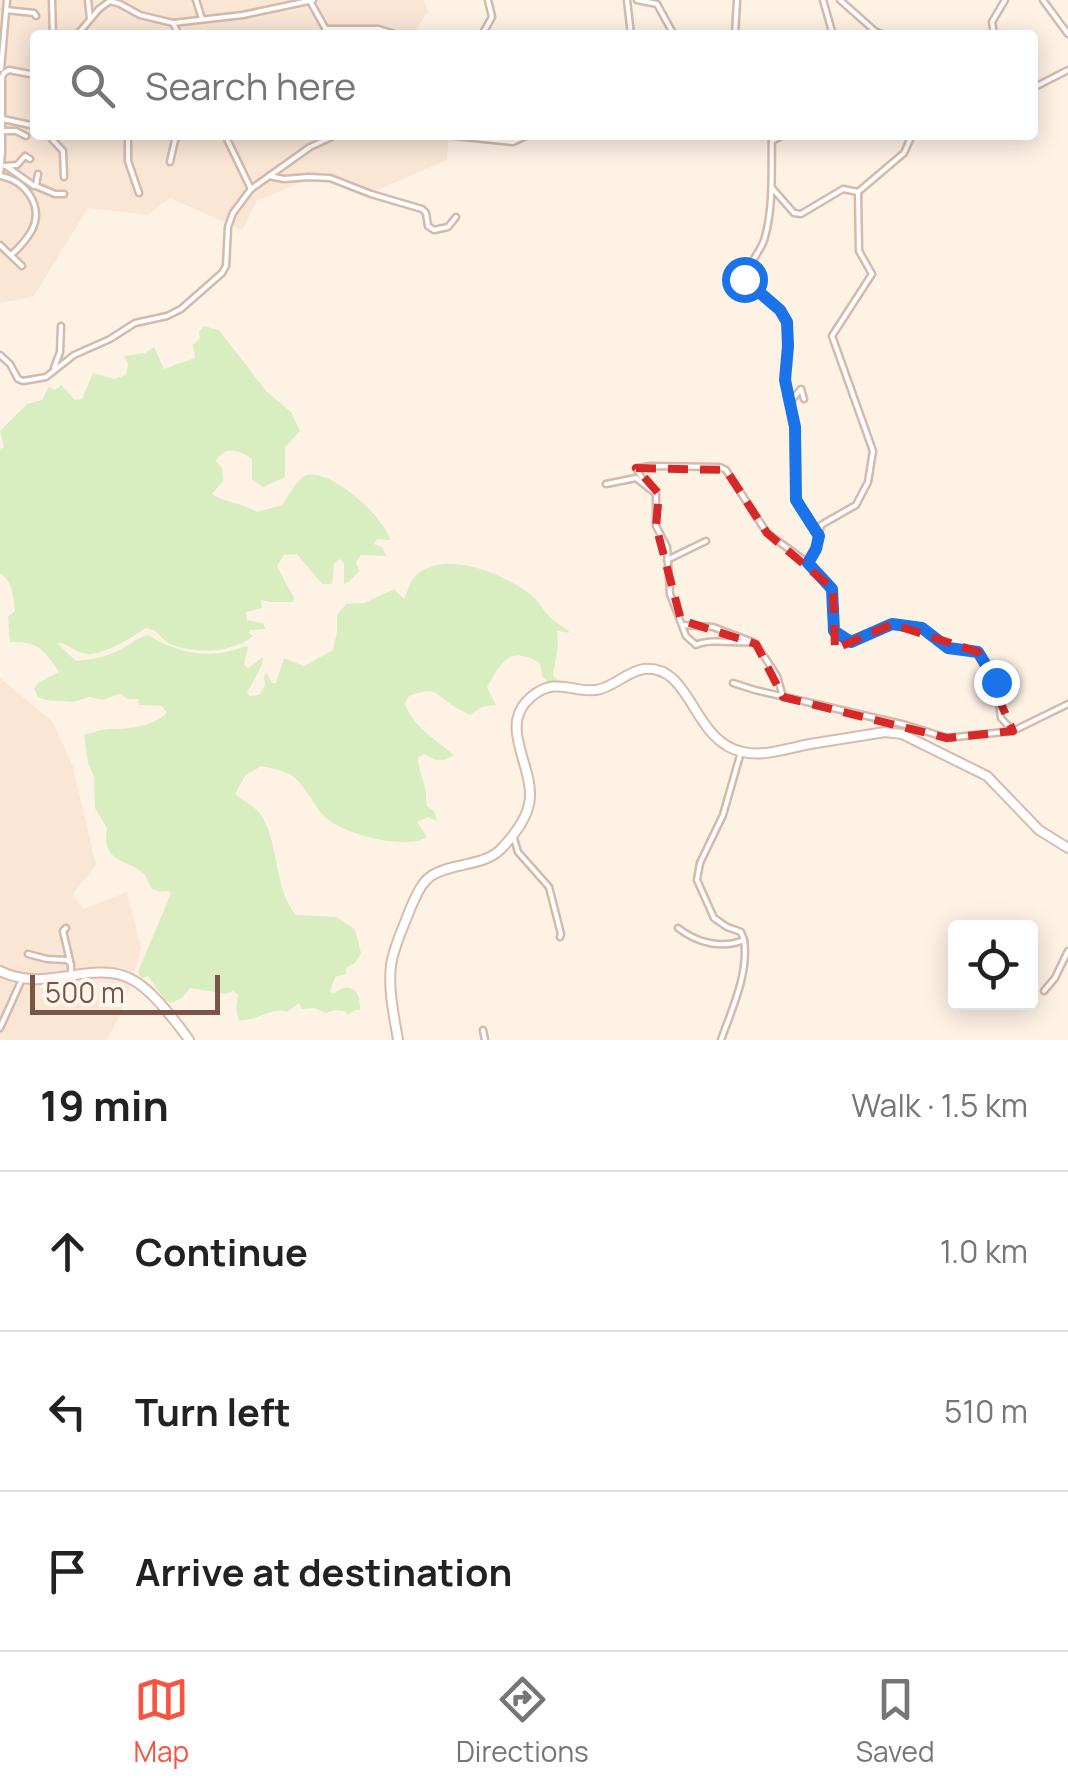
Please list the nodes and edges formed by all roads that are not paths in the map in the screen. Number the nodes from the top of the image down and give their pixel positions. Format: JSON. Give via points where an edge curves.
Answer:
{"nodes":[{"id":1,"x":6,"y":0,"type":"edge"},
{"id":2,"x":52,"y":0,"type":"edge"},
{"id":3,"x":88,"y":0,"type":"edge"},
{"id":4,"x":196,"y":0,"type":"edge"},
{"id":5,"x":260,"y":0,"type":"edge"},
{"id":6,"x":312,"y":0,"type":"edge"},
{"id":7,"x":488,"y":0,"type":"edge"},
{"id":8,"x":628,"y":0,"type":"edge"},
{"id":9,"x":637,"y":0,"type":"edge"},
{"id":10,"x":737,"y":0,"type":"edge"},
{"id":11,"x":823,"y":0,"type":"edge"},
{"id":12,"x":840,"y":0,"type":"edge"},
{"id":13,"x":1005,"y":0,"type":"edge"},
{"id":14,"x":1042,"y":0,"type":"edge"},
{"id":15,"x":666,"y":3,"type":"dead end"},
{"id":16,"x":657,"y":4,"type":"junction"},
{"id":17,"x":6,"y":10,"type":"junction"},
{"id":18,"x":262,"y":11,"type":"junction"},
{"id":19,"x":36,"y":16,"type":"dead end"},
{"id":20,"x":90,"y":19,"type":"junction"},
{"id":21,"x":202,"y":20,"type":"junction"},
{"id":22,"x":173,"y":23,"type":"junction"},
{"id":23,"x":54,"y":30,"type":"edge"},
{"id":24,"x":81,"y":30,"type":"edge"},
{"id":25,"x":176,"y":30,"type":"edge"},
{"id":26,"x":326,"y":30,"type":"edge"},
{"id":27,"x":485,"y":30,"type":"edge"},
{"id":28,"x":631,"y":30,"type":"edge"},
{"id":29,"x":671,"y":30,"type":"edge"},
{"id":30,"x":735,"y":30,"type":"edge"},
{"id":31,"x":832,"y":30,"type":"edge"},
{"id":32,"x":870,"y":30,"type":"edge"},
{"id":33,"x":993,"y":30,"type":"edge"},
{"id":34,"x":1068,"y":34,"type":"edge"},
{"id":35,"x":2,"y":70,"type":"edge"},
{"id":36,"x":1068,"y":70,"type":"edge"},
{"id":37,"x":30,"y":75,"type":"edge"},
{"id":38,"x":1038,"y":85,"type":"edge"},
{"id":39,"x":3,"y":119,"type":"junction"},
{"id":40,"x":30,"y":125,"type":"edge"},
{"id":41,"x":3,"y":131,"type":"junction"},
{"id":42,"x":26,"y":136,"type":"dead end"},
{"id":43,"x":53,"y":140,"type":"edge"},
{"id":44,"x":128,"y":140,"type":"edge"},
{"id":45,"x":175,"y":140,"type":"edge"},
{"id":46,"x":227,"y":140,"type":"edge"},
{"id":47,"x":325,"y":140,"type":"edge"},
{"id":48,"x":772,"y":140,"type":"edge"},
{"id":49,"x":910,"y":140,"type":"edge"},
{"id":50,"x":30,"y":159,"type":"dead end"},
{"id":51,"x":170,"y":162,"type":"dead end"},
{"id":52,"x":4,"y":167,"type":"edge"},
{"id":53,"x":38,"y":174,"type":"dead end"},
{"id":54,"x":0,"y":175,"type":"edge"},
{"id":55,"x":268,"y":176,"type":"junction"},
{"id":56,"x":64,"y":177,"type":"dead end"},
{"id":57,"x":35,"y":186,"type":"junction"},
{"id":58,"x":772,"y":187,"type":"junction"},
{"id":59,"x":250,"y":189,"type":"junction"},
{"id":60,"x":858,"y":192,"type":"junction"},
{"id":61,"x":138,"y":193,"type":"dead end"},
{"id":62,"x":64,"y":194,"type":"dead end"},
{"id":63,"x":456,"y":217,"type":"dead end"},
{"id":64,"x":0,"y":245,"type":"edge"},
{"id":65,"x":12,"y":255,"type":"junction"},
{"id":66,"x":22,"y":266,"type":"dead end"},
{"id":67,"x":61,"y":326,"type":"dead end"},
{"id":68,"x":0,"y":355,"type":"edge"},
{"id":69,"x":61,"y":361,"type":"junction"},
{"id":70,"x":804,"y":399,"type":"dead end"},
{"id":71,"x":790,"y":402,"type":"junction"},
{"id":72,"x":644,"y":483,"type":"junction"},
{"id":73,"x":606,"y":484,"type":"dead end"},
{"id":74,"x":819,"y":536,"type":"junction"},
{"id":75,"x":706,"y":541,"type":"dead end"},
{"id":76,"x":668,"y":560,"type":"junction"},
{"id":77,"x":808,"y":563,"type":"junction"},
{"id":78,"x":684,"y":623,"type":"junction"},
{"id":79,"x":753,"y":642,"type":"junction"},
{"id":80,"x":733,"y":683,"type":"dead end"},
{"id":81,"x":783,"y":697,"type":"junction"},
{"id":82,"x":1068,"y":704,"type":"edge"},
{"id":83,"x":904,"y":729,"type":"junction"},
{"id":84,"x":1013,"y":731,"type":"junction"},
{"id":85,"x":741,"y":752,"type":"junction"},
{"id":86,"x":513,"y":835,"type":"junction"},
{"id":87,"x":1068,"y":848,"type":"edge"},
{"id":88,"x":66,"y":928,"type":"dead end"},
{"id":89,"x":678,"y":928,"type":"dead end"},
{"id":90,"x":560,"y":937,"type":"dead end"},
{"id":91,"x":744,"y":940,"type":"junction"},
{"id":92,"x":1068,"y":951,"type":"edge"},
{"id":93,"x":28,"y":954,"type":"dead end"},
{"id":94,"x":70,"y":962,"type":"junction"},
{"id":95,"x":0,"y":971,"type":"edge"},
{"id":96,"x":70,"y":975,"type":"junction"},
{"id":97,"x":22,"y":979,"type":"junction"},
{"id":98,"x":1044,"y":992,"type":"dead end"},
{"id":99,"x":0,"y":1028,"type":"edge"},
{"id":100,"x":483,"y":1030,"type":"dead end"},
{"id":101,"x":189,"y":1040,"type":"edge"},
{"id":102,"x":398,"y":1040,"type":"edge"},
{"id":103,"x":484,"y":1040,"type":"edge"},
{"id":104,"x":721,"y":1040,"type":"edge"}],
"edges":[{"from":1,"to":17,"type":"street"},
{"from":2,"to":23,"type":"street"},
{"from":3,"to":20,"type":"street"},
{"from":4,"to":21,"type":"street"},
{"from":5,"to":18,"type":"street"},
{"from":6,"to":18,"type":"street"},
{"from":6,"to":26,"type":"street"},
{"from":7,"to":27,"type":"street","via":[[492,17]]},
{"from":8,"to":28,"type":"street"},
{"from":9,"to":16,"type":"street"},
{"from":10,"to":30,"type":"street"},
{"from":11,"to":31,"type":"street"},
{"from":12,"to":32,"type":"street"},
{"from":13,"to":33,"type":"street"},
{"from":14,"to":34,"type":"street"},
{"from":15,"to":16,"type":"street"},
{"from":16,"to":29,"type":"street"},
{"from":17,"to":19,"type":"street"},
{"from":17,"to":35,"type":"street"},
{"from":18,"to":21,"type":"street"},
{"from":20,"to":22,"type":"street","via":[[114,1]]},
{"from":20,"to":24,"type":"street"},
{"from":21,"to":22,"type":"street"},
{"from":22,"to":25,"type":"street"},
{"from":35,"to":37,"type":"street"},
{"from":35,"to":39,"type":"street"},
{"from":36,"to":38,"type":"street"},
{"from":39,"to":40,"type":"street"},
{"from":39,"to":41,"type":"street"},
{"from":41,"to":42,"type":"street"},
{"from":41,"to":52,"type":"street"},
{"from":43,"to":56,"type":"street","via":[[63,151]]},
{"from":44,"to":61,"type":"street"},
{"from":45,"to":51,"type":"street"},
{"from":46,"to":59,"type":"street"},
{"from":47,"to":55,"type":"street"},
{"from":48,"to":58,"type":"street"},
{"from":49,"to":60,"type":"street","via":[[904,153]]},
{"from":50,"to":52,"type":"street"},
{"from":52,"to":54,"type":"street"},
{"from":52,"to":57,"type":"street"},
{"from":53,"to":57,"type":"street"},
{"from":54,"to":65,"type":"street","via":[[20,184],[34,202],[33,229]]},
{"from":55,"to":59,"type":"street"},
{"from":55,"to":63,"type":"street","via":[[324,176],[412,204],[434,230]]},
{"from":57,"to":62,"type":"street"},
{"from":58,"to":60,"type":"street","via":[[798,214],[843,189]]},
{"from":58,"to":71,"type":"street","via":[[763,244],[744,279],[787,322]]},
{"from":59,"to":69,"type":"street","via":[[232,213],[222,273],[181,309],[136,322]]},
{"from":60,"to":74,"type":"street","via":[[859,251],[872,274],[832,336],[874,451],[856,505],[822,526]]},
{"from":64,"to":65,"type":"street"},
{"from":65,"to":66,"type":"street"},
{"from":67,"to":69,"type":"street"},
{"from":68,"to":69,"type":"street","via":[[23,381],[46,378]]},
{"from":70,"to":71,"type":"street","via":[[801,389]]},
{"from":71,"to":74,"type":"street","via":[[796,500]]},
{"from":72,"to":73,"type":"street","via":[[632,478]]},
{"from":72,"to":76,"type":"street","via":[[658,498],[656,526]]},
{"from":72,"to":77,"type":"street","via":[[636,468],[720,467],[767,533]]},
{"from":74,"to":77,"type":"street"},
{"from":75,"to":76,"type":"street"},
{"from":76,"to":78,"type":"street","via":[[670,594]]},
{"from":77,"to":84,"type":"street","via":[[832,589],[834,631],[851,642],[892,624],[922,628],[948,648],[978,652],[996,682],[1001,718]]},
{"from":78,"to":79,"type":"street"},
{"from":78,"to":79,"type":"street","via":[[696,646]]},
{"from":79,"to":81,"type":"street","via":[[778,676]]},
{"from":80,"to":81,"type":"street"},
{"from":81,"to":83,"type":"street"},
{"from":82,"to":84,"type":"street"},
{"from":83,"to":84,"type":"street","via":[[947,738]]},
{"from":83,"to":85,"type":"main road"},
{"from":83,"to":87,"type":"main road","via":[[987,776],[1040,830]]},
{"from":85,"to":86,"type":"main road","via":[[712,734],[667,672],[640,669],[596,690],[545,688],[518,713],[530,798]]},
{"from":85,"to":91,"type":"street","via":[[697,880],[714,918]]},
{"from":86,"to":90,"type":"street","via":[[518,852],[549,887]]},
{"from":86,"to":102,"type":"main road","via":[[496,854],[447,868],[418,892],[391,968]]},
{"from":88,"to":94,"type":"street"},
{"from":89,"to":91,"type":"street","via":[[713,943]]},
{"from":91,"to":104,"type":"street","via":[[743,969]]},
{"from":92,"to":98,"type":"street"},
{"from":93,"to":94,"type":"street"},
{"from":94,"to":96,"type":"street"},
{"from":95,"to":97,"type":"main road"},
{"from":96,"to":97,"type":"main road"},
{"from":96,"to":101,"type":"main road","via":[[116,973],[136,981]]},
{"from":97,"to":99,"type":"street"},
{"from":100,"to":103,"type":"street"}]}
